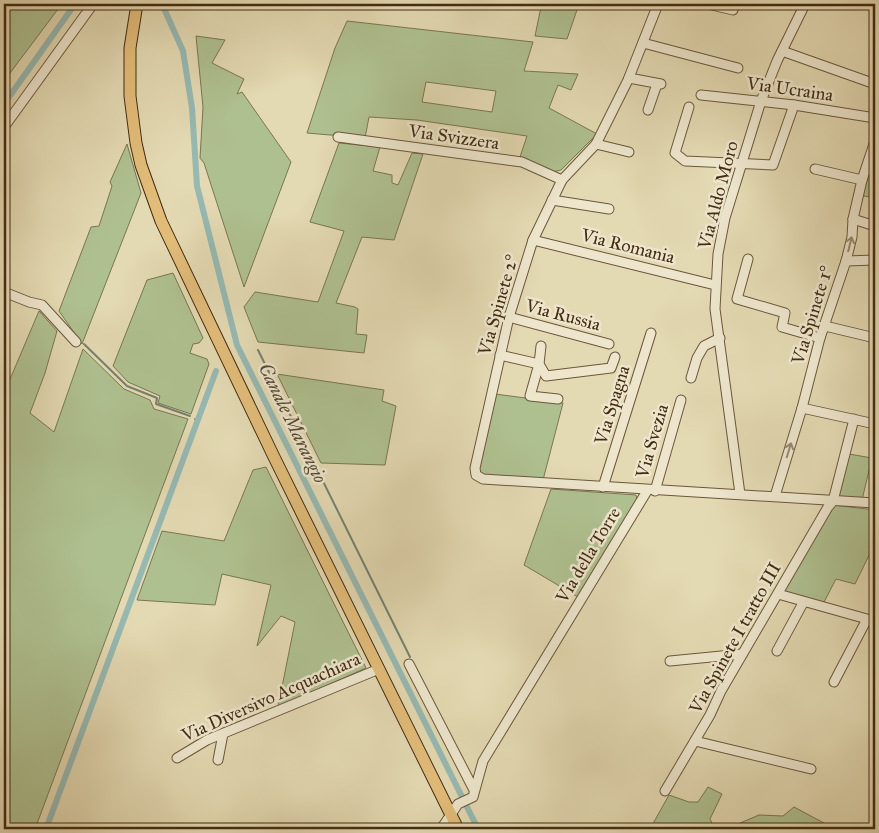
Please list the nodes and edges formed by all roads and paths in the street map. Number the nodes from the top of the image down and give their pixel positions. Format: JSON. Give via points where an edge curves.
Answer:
{"nodes":[{"id":1,"x":93,"y":4,"type":"edge"},
{"id":2,"x":137,"y":4,"type":"edge"},
{"id":3,"x":658,"y":4,"type":"edge"},
{"id":4,"x":708,"y":4,"type":"edge"},
{"id":5,"x":805,"y":4,"type":"edge"},
{"id":6,"x":870,"y":4,"type":"edge"},
{"id":7,"x":875,"y":5,"type":"edge"},
{"id":8,"x":733,"y":10,"type":"dead end"},
{"id":9,"x":643,"y":43,"type":"junction"},
{"id":10,"x":782,"y":51,"type":"junction"},
{"id":11,"x":738,"y":68,"type":"dead end"},
{"id":12,"x":629,"y":78,"type":"junction"},
{"id":13,"x":875,"y":84,"type":"edge"},
{"id":14,"x":701,"y":95,"type":"dead end"},
{"id":15,"x":761,"y":101,"type":"junction"},
{"id":16,"x":794,"y":105,"type":"junction"},
{"id":17,"x":690,"y":107,"type":"dead end"},
{"id":18,"x":648,"y":110,"type":"dead end"},
{"id":19,"x":875,"y":118,"type":"edge"},
{"id":20,"x":4,"y":127,"type":"edge"},
{"id":21,"x":338,"y":138,"type":"dead end"},
{"id":22,"x":875,"y":141,"type":"edge"},
{"id":23,"x":596,"y":144,"type":"junction"},
{"id":24,"x":629,"y":152,"type":"dead end"},
{"id":25,"x":743,"y":163,"type":"junction"},
{"id":26,"x":815,"y":169,"type":"dead end"},
{"id":27,"x":562,"y":180,"type":"junction"},
{"id":28,"x":862,"y":180,"type":"junction"},
{"id":29,"x":552,"y":200,"type":"junction"},
{"id":30,"x":609,"y":209,"type":"dead end"},
{"id":31,"x":853,"y":219,"type":"junction"},
{"id":32,"x":875,"y":226,"type":"edge"},
{"id":33,"x":533,"y":240,"type":"junction"},
{"id":34,"x":748,"y":259,"type":"dead end"},
{"id":35,"x":875,"y":260,"type":"edge"},
{"id":36,"x":846,"y":261,"type":"junction"},
{"id":37,"x":715,"y":285,"type":"junction"},
{"id":38,"x":4,"y":292,"type":"edge"},
{"id":39,"x":509,"y":317,"type":"junction"},
{"id":40,"x":825,"y":326,"type":"junction"},
{"id":41,"x":651,"y":333,"type":"dead end"},
{"id":42,"x":720,"y":338,"type":"junction"},
{"id":43,"x":820,"y":338,"type":"junction"},
{"id":44,"x":875,"y":338,"type":"edge"},
{"id":45,"x":76,"y":342,"type":"dead end"},
{"id":46,"x":609,"y":344,"type":"dead end"},
{"id":47,"x":541,"y":346,"type":"dead end"},
{"id":48,"x":500,"y":355,"type":"junction"},
{"id":49,"x":615,"y":358,"type":"dead end"},
{"id":50,"x":539,"y":364,"type":"junction"},
{"id":51,"x":692,"y":378,"type":"dead end"},
{"id":52,"x":558,"y":399,"type":"dead end"},
{"id":53,"x":681,"y":400,"type":"dead end"},
{"id":54,"x":802,"y":408,"type":"junction"},
{"id":55,"x":854,"y":419,"type":"junction"},
{"id":56,"x":875,"y":424,"type":"edge"},
{"id":57,"x":603,"y":487,"type":"junction"},
{"id":58,"x":651,"y":491,"type":"junction"},
{"id":59,"x":740,"y":494,"type":"junction"},
{"id":60,"x":775,"y":496,"type":"junction"},
{"id":61,"x":833,"y":501,"type":"junction"},
{"id":62,"x":875,"y":503,"type":"edge"},
{"id":63,"x":778,"y":594,"type":"junction"},
{"id":64,"x":803,"y":602,"type":"junction"},
{"id":65,"x":777,"y":651,"type":"dead end"},
{"id":66,"x":742,"y":654,"type":"junction"},
{"id":67,"x":670,"y":661,"type":"dead end"},
{"id":68,"x":409,"y":664,"type":"dead end"},
{"id":69,"x":379,"y":670,"type":"junction"},
{"id":70,"x":834,"y":682,"type":"dead end"},
{"id":71,"x":223,"y":734,"type":"junction"},
{"id":72,"x":695,"y":742,"type":"junction"},
{"id":73,"x":177,"y":758,"type":"dead end"},
{"id":74,"x":218,"y":760,"type":"dead end"},
{"id":75,"x":811,"y":769,"type":"dead end"},
{"id":76,"x":665,"y":791,"type":"dead end"},
{"id":77,"x":474,"y":793,"type":"junction"},
{"id":78,"x":454,"y":809,"type":"junction"},
{"id":79,"x":441,"y":829,"type":"edge"},
{"id":80,"x":458,"y":829,"type":"edge"}],
"edges":[{"from":1,"to":20,"type":"street"},
{"from":2,"to":69,"type":"main road","name":"Via Diversivo Acquachiara","via":[[130,48],[130,96],[136,143],[148,187],[176,256]]},
{"from":3,"to":9,"type":"street","name":"Via Spinete 2°"},
{"from":4,"to":8,"type":"street"},
{"from":5,"to":10,"type":"street","name":"Via Aldo Moro"},
{"from":6,"to":7,"type":"street"},
{"from":9,"to":11,"type":"street"},
{"from":9,"to":12,"type":"street","name":"Via Spinete 2°"},
{"from":10,"to":13,"type":"street"},
{"from":10,"to":15,"type":"street","name":"Via Aldo Moro"},
{"from":12,"to":18,"type":"street","via":[[659,84]]},
{"from":12,"to":23,"type":"street","name":"Via Spinete 2°"},
{"from":14,"to":15,"type":"street","name":"Via Ucraina"},
{"from":15,"to":16,"type":"street","name":"Via Ucraina"},
{"from":15,"to":25,"type":"street","name":"Via Aldo Moro"},
{"from":16,"to":19,"type":"street","name":"Via Ucraina"},
{"from":16,"to":25,"type":"street","via":[[773,165]]},
{"from":17,"to":25,"type":"street","via":[[675,153],[685,161]]},
{"from":21,"to":27,"type":"street","name":"Via Svizzera","via":[[522,162]]},
{"from":22,"to":28,"type":"street","name":"Via Spinete 1°"},
{"from":23,"to":24,"type":"street"},
{"from":23,"to":27,"type":"street","name":"Via Spinete 2°"},
{"from":25,"to":37,"type":"street","name":"Via Aldo Moro","via":[[725,218]]},
{"from":26,"to":28,"type":"street"},
{"from":27,"to":29,"type":"street","name":"Via Spinete 2°"},
{"from":28,"to":31,"type":"street","name":"Via Spinete 1°"},
{"from":29,"to":30,"type":"street"},
{"from":29,"to":33,"type":"street","name":"Via Spinete 2°"},
{"from":31,"to":32,"type":"street"},
{"from":36,"to":31,"type":"street","name":"Via Spinete 1°","one_way":true},
{"from":33,"to":37,"type":"street","name":"Via Romania"},
{"from":33,"to":39,"type":"street","name":"Via Spinete 2°"},
{"from":34,"to":43,"type":"street","via":[[737,299],[785,313],[782,328]]},
{"from":35,"to":36,"type":"street"},
{"from":36,"to":40,"type":"street","name":"Via Spinete 1°"},
{"from":37,"to":42,"type":"street","name":"Via Aldo Moro"},
{"from":38,"to":45,"type":"street","via":[[42,305]]},
{"from":39,"to":46,"type":"street","name":"Via Russia"},
{"from":39,"to":48,"type":"street","name":"Via Spinete 2°"},
{"from":40,"to":43,"type":"street","name":"Via Spinete 1°"},
{"from":40,"to":44,"type":"street"},
{"from":41,"to":57,"type":"street","name":"Via Spagna"},
{"from":42,"to":51,"type":"street","via":[[704,346]]},
{"from":42,"to":59,"type":"street","name":"Via Aldo Moro"},
{"from":43,"to":54,"type":"street","name":"Via Spinete 1°"},
{"from":47,"to":50,"type":"street"},
{"from":48,"to":50,"type":"street"},
{"from":48,"to":57,"type":"street","name":"Via Spinete 2°","via":[[476,475],[484,479]]},
{"from":49,"to":50,"type":"street","via":[[611,368],[546,376]]},
{"from":50,"to":52,"type":"street","via":[[530,396]]},
{"from":53,"to":58,"type":"street","name":"Via Svezia"},
{"from":54,"to":55,"type":"street"},
{"from":60,"to":54,"type":"street","name":"Via Spinete 1°","one_way":true},
{"from":55,"to":56,"type":"street"},
{"from":55,"to":61,"type":"street","name":"Via Spinete I tratto III"},
{"from":57,"to":58,"type":"street","name":"Via Spinete 2°"},
{"from":58,"to":59,"type":"street"},
{"from":58,"to":77,"type":"street","name":"Via della Torre","via":[[483,761]]},
{"from":59,"to":60,"type":"street"},
{"from":60,"to":61,"type":"street"},
{"from":61,"to":62,"type":"street"},
{"from":61,"to":63,"type":"street","name":"Via Spinete I tratto III"},
{"from":63,"to":64,"type":"street"},
{"from":63,"to":66,"type":"street","name":"Via Spinete I tratto III"},
{"from":64,"to":65,"type":"street"},
{"from":64,"to":70,"type":"street","via":[[867,619]]},
{"from":66,"to":67,"type":"street"},
{"from":66,"to":72,"type":"street","name":"Via Spinete I tratto III"},
{"from":68,"to":77,"type":"street"},
{"from":69,"to":71,"type":"street","name":"Via Diversivo Acquachiara"},
{"from":69,"to":78,"type":"main road","name":"Via Diversivo Acquachiara"},
{"from":71,"to":73,"type":"street","name":"Via Diversivo Acquachiara"},
{"from":71,"to":74,"type":"street"},
{"from":72,"to":75,"type":"street"},
{"from":72,"to":76,"type":"street","name":"Via Spinete I tratto III"},
{"from":77,"to":78,"type":"street"},
{"from":78,"to":79,"type":"street"},
{"from":78,"to":80,"type":"main road","name":"Via Diversivo Acquachiara"}]}
